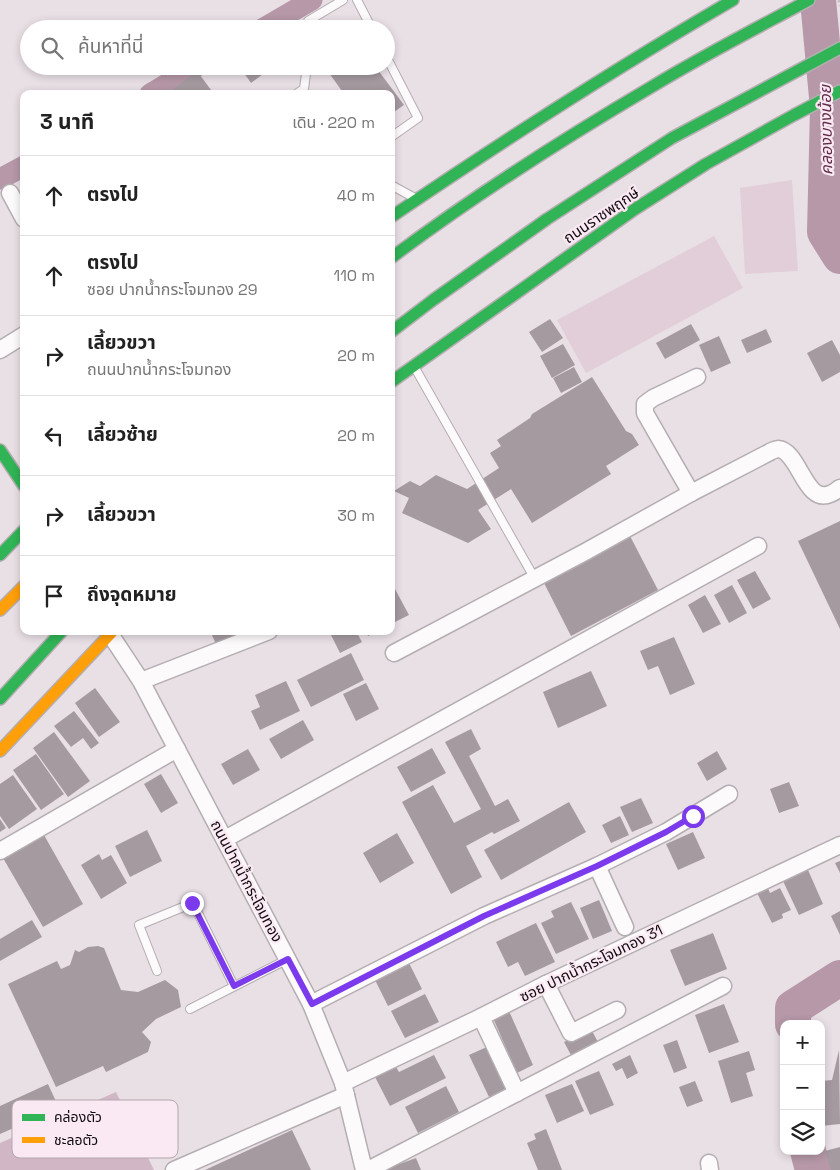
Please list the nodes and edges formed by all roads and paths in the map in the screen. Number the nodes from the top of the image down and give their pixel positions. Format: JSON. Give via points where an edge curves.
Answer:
{"nodes":[{"id":1,"x":343,"y":0,"type":"edge"},
{"id":2,"x":358,"y":0,"type":"edge"},
{"id":3,"x":733,"y":0,"type":"edge"},
{"id":4,"x":809,"y":0,"type":"edge"},
{"id":5,"x":839,"y":0,"type":"edge"},
{"id":6,"x":840,"y":6,"type":"edge"},
{"id":7,"x":310,"y":20,"type":"edge"},
{"id":8,"x":368,"y":20,"type":"edge"},
{"id":9,"x":840,"y":48,"type":"edge"},
{"id":10,"x":395,"y":73,"type":"edge"},
{"id":11,"x":307,"y":75,"type":"edge"},
{"id":12,"x":306,"y":90,"type":"edge"},
{"id":13,"x":840,"y":91,"type":"edge"},
{"id":14,"x":395,"y":134,"type":"edge"},
{"id":15,"x":395,"y":186,"type":"edge"},
{"id":16,"x":10,"y":194,"type":"dead end"},
{"id":17,"x":417,"y":199,"type":"junction"},
{"id":18,"x":20,"y":212,"type":"edge"},
{"id":19,"x":395,"y":214,"type":"edge"},
{"id":20,"x":395,"y":255,"type":"edge"},
{"id":21,"x":395,"y":329,"type":"edge"},
{"id":22,"x":20,"y":338,"type":"edge"},
{"id":23,"x":0,"y":350,"type":"edge"},
{"id":24,"x":413,"y":365,"type":"junction"},
{"id":25,"x":697,"y":377,"type":"dead end"},
{"id":26,"x":395,"y":379,"type":"edge"},
{"id":27,"x":0,"y":450,"type":"edge"},
{"id":28,"x":20,"y":480,"type":"edge"},
{"id":29,"x":840,"y":488,"type":"edge"},
{"id":30,"x":691,"y":493,"type":"junction"},
{"id":31,"x":20,"y":534,"type":"edge"},
{"id":32,"x":758,"y":546,"type":"dead end"},
{"id":33,"x":0,"y":555,"type":"edge"},
{"id":34,"x":534,"y":579,"type":"junction"},
{"id":35,"x":20,"y":590,"type":"edge"},
{"id":36,"x":0,"y":610,"type":"edge"},
{"id":37,"x":58,"y":635,"type":"edge"},
{"id":38,"x":109,"y":635,"type":"edge"},
{"id":39,"x":112,"y":635,"type":"edge"},
{"id":40,"x":259,"y":635,"type":"edge"},
{"id":41,"x":394,"y":653,"type":"dead end"},
{"id":42,"x":141,"y":682,"type":"junction"},
{"id":43,"x":0,"y":699,"type":"edge"},
{"id":44,"x":177,"y":749,"type":"junction"},
{"id":45,"x":0,"y":751,"type":"edge"},
{"id":46,"x":729,"y":794,"type":"dead end"},
{"id":47,"x":225,"y":839,"type":"junction"},
{"id":48,"x":840,"y":846,"type":"edge"},
{"id":49,"x":0,"y":850,"type":"edge"},
{"id":50,"x":597,"y":866,"type":"junction"},
{"id":51,"x":625,"y":927,"type":"dead end"},
{"id":52,"x":288,"y":959,"type":"junction"},
{"id":53,"x":157,"y":971,"type":"dead end"},
{"id":54,"x":546,"y":984,"type":"junction"},
{"id":55,"x":234,"y":986,"type":"junction"},
{"id":56,"x":723,"y":986,"type":"dead end"},
{"id":57,"x":312,"y":1004,"type":"junction"},
{"id":58,"x":190,"y":1009,"type":"dead end"},
{"id":59,"x":617,"y":1010,"type":"dead end"},
{"id":60,"x":481,"y":1017,"type":"junction"},
{"id":61,"x":345,"y":1089,"type":"junction"},
{"id":62,"x":517,"y":1093,"type":"junction"},
{"id":63,"x":174,"y":1170,"type":"edge"},
{"id":64,"x":364,"y":1170,"type":"edge"},
{"id":65,"x":368,"y":1170,"type":"edge"}],
"edges":[{"from":1,"to":7,"type":"lane"},
{"from":2,"to":8,"type":"lane"},
{"from":3,"to":17,"type":"main road","via":[[588,86]]},
{"from":4,"to":20,"type":"main road","via":[[654,85],[434,225]]},
{"from":5,"to":6,"type":"path"},
{"from":9,"to":21,"type":"main road","name":"ถนนราชพฤกษ์","via":[[672,138],[555,214]]},
{"from":10,"to":14,"type":"lane","via":[[418,118]]},
{"from":11,"to":12,"type":"lane"},
{"from":13,"to":24,"type":"main road","name":"ถนนราชพฤกษ์","via":[[706,164],[635,209]]},
{"from":15,"to":17,"type":"lane"},
{"from":16,"to":18,"type":"street"},
{"from":17,"to":19,"type":"main road"},
{"from":22,"to":23,"type":"street"},
{"from":24,"to":26,"type":"main road","name":"ถนนราชพฤกษ์"},
{"from":24,"to":34,"type":"lane"},
{"from":25,"to":30,"type":"street","via":[[645,404],[645,413]]},
{"from":27,"to":28,"type":"main road"},
{"from":29,"to":30,"type":"street","via":[[830,495],[813,492],[787,453],[778,449]]},
{"from":30,"to":34,"type":"street"},
{"from":31,"to":33,"type":"main road"},
{"from":32,"to":47,"type":"street"},
{"from":34,"to":41,"type":"street"},
{"from":35,"to":36,"type":"main road"},
{"from":37,"to":43,"type":"main road"},
{"from":38,"to":45,"type":"main road"},
{"from":39,"to":42,"type":"street","name":"ถนนปากน้ำกระโจมทอง"},
{"from":40,"to":42,"type":"street"},
{"from":42,"to":44,"type":"street","name":"ถนนปากน้ำกระโจมทอง"},
{"from":44,"to":47,"type":"street","name":"ถนนปากน้ำกระโจมทอง"},
{"from":44,"to":49,"type":"street"},
{"from":46,"to":50,"type":"street","via":[[666,832]]},
{"from":47,"to":52,"type":"street","name":"ถนนปากน้ำกระโจมทอง"},
{"from":48,"to":54,"type":"street","name":"ซอย ปากน้ำกระโจมทอง 31"},
{"from":50,"to":51,"type":"street"},
{"from":50,"to":57,"type":"street","via":[[484,916]]},
{"from":52,"to":55,"type":"lane"},
{"from":52,"to":57,"type":"street","name":"ถนนปากน้ำกระโจมทอง"},
{"from":53,"to":55,"type":"lane","via":[[139,925],[192,903]]},
{"from":54,"to":59,"type":"street","via":[[571,1033]]},
{"from":54,"to":60,"type":"street","name":"ซอย ปากน้ำกระโจมทอง 31"},
{"from":55,"to":58,"type":"lane"},
{"from":56,"to":62,"type":"street"},
{"from":57,"to":61,"type":"street","name":"ถนนปากน้ำกระโจมทอง"},
{"from":60,"to":61,"type":"street","name":"ซอย ปากน้ำกระโจมทอง 31"},
{"from":60,"to":62,"type":"street"},
{"from":61,"to":63,"type":"street","name":"ซอย ปากน้ำกระโจมทอง 31"},
{"from":61,"to":64,"type":"street","name":"ถนนปากน้ำกระโจมทอง"},
{"from":62,"to":65,"type":"street"}]}
